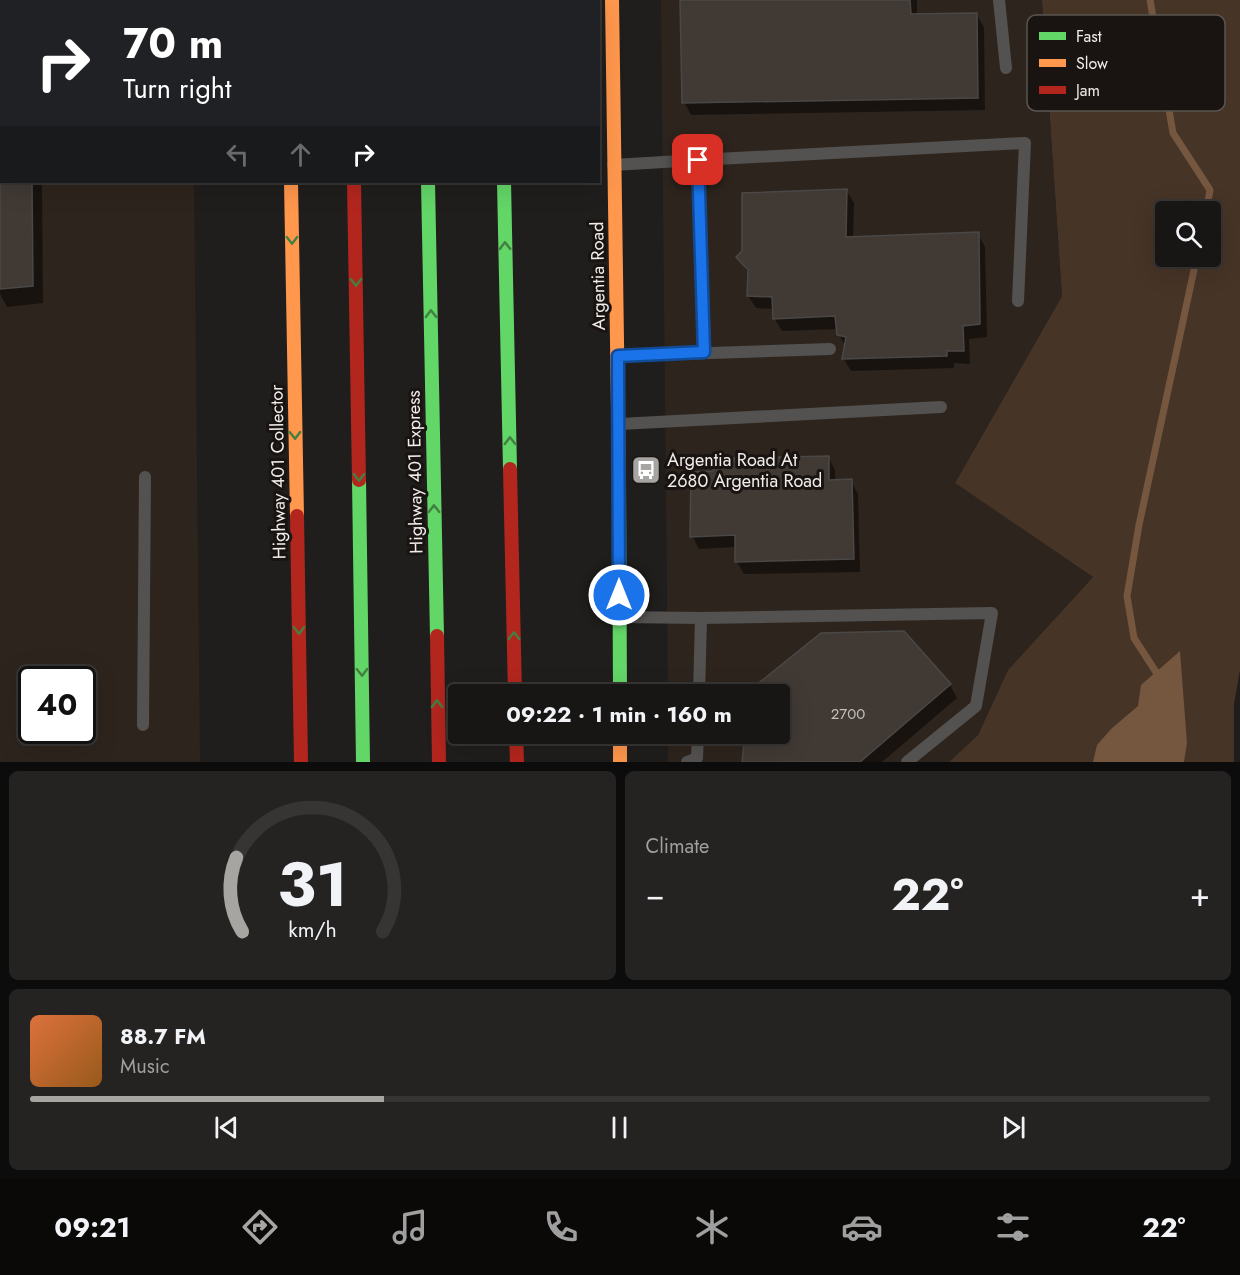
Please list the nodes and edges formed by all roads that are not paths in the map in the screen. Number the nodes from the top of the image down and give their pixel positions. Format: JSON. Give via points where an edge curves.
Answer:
{"nodes":[{"id":1,"x":612,"y":0,"type":"edge"},
{"id":2,"x":999,"y":0,"type":"edge"},
{"id":3,"x":1006,"y":68,"type":"dead end"},
{"id":4,"x":698,"y":160,"type":"junction"},
{"id":5,"x":613,"y":165,"type":"junction"},
{"id":6,"x":291,"y":183,"type":"edge"},
{"id":7,"x":354,"y":183,"type":"edge"},
{"id":8,"x":428,"y":183,"type":"edge"},
{"id":9,"x":504,"y":183,"type":"edge"},
{"id":10,"x":1018,"y":301,"type":"dead end"},
{"id":11,"x":830,"y":349,"type":"dead end"},
{"id":12,"x":704,"y":352,"type":"junction"},
{"id":13,"x":618,"y":356,"type":"junction"},
{"id":14,"x":941,"y":407,"type":"dead end"},
{"id":15,"x":619,"y":424,"type":"junction"},
{"id":16,"x":145,"y":477,"type":"dead end"},
{"id":17,"x":619,"y":617,"type":"junction"},
{"id":18,"x":700,"y":618,"type":"junction"},
{"id":19,"x":515,"y":684,"type":"edge"},
{"id":20,"x":620,"y":684,"type":"edge"},
{"id":21,"x":699,"y":684,"type":"edge"},
{"id":22,"x":143,"y":725,"type":"dead end"},
{"id":23,"x":516,"y":744,"type":"edge"},
{"id":24,"x":620,"y":744,"type":"edge"},
{"id":25,"x":698,"y":744,"type":"edge"},
{"id":26,"x":301,"y":762,"type":"edge"},
{"id":27,"x":363,"y":762,"type":"edge"},
{"id":28,"x":439,"y":762,"type":"edge"},
{"id":29,"x":516,"y":762,"type":"edge"},
{"id":30,"x":620,"y":762,"type":"edge"},
{"id":31,"x":687,"y":762,"type":"edge"},
{"id":32,"x":907,"y":762,"type":"edge"}],
"edges":[{"from":1,"to":5,"type":"main road","name":"Argentia Road"},
{"from":2,"to":3,"type":"lane"},
{"from":4,"to":5,"type":"lane"},
{"from":4,"to":10,"type":"lane","via":[[1025,143]]},
{"from":4,"to":12,"type":"lane"},
{"from":5,"to":13,"type":"main road","name":"Argentia Road"},
{"from":6,"to":26,"type":"main road","name":"Highway 401 Collector","one_way":true},
{"from":7,"to":27,"type":"main road","one_way":true},
{"from":28,"to":8,"type":"main road","name":"Highway 401 Express","one_way":true},
{"from":19,"to":9,"type":"main road","one_way":true},
{"from":11,"to":12,"type":"lane"},
{"from":12,"to":13,"type":"lane"},
{"from":13,"to":15,"type":"main road","name":"Argentia Road"},
{"from":14,"to":15,"type":"lane"},
{"from":15,"to":17,"type":"main road","name":"Argentia Road"},
{"from":16,"to":22,"type":"lane"},
{"from":17,"to":18,"type":"lane"},
{"from":17,"to":20,"type":"main road","name":"Argentia Road"},
{"from":18,"to":21,"type":"lane"},
{"from":18,"to":32,"type":"lane","via":[[992,613],[976,706]]},
{"from":23,"to":29,"type":"main road"},
{"from":24,"to":30,"type":"main road"},
{"from":25,"to":31,"type":"lane","via":[[697,758]]}]}
